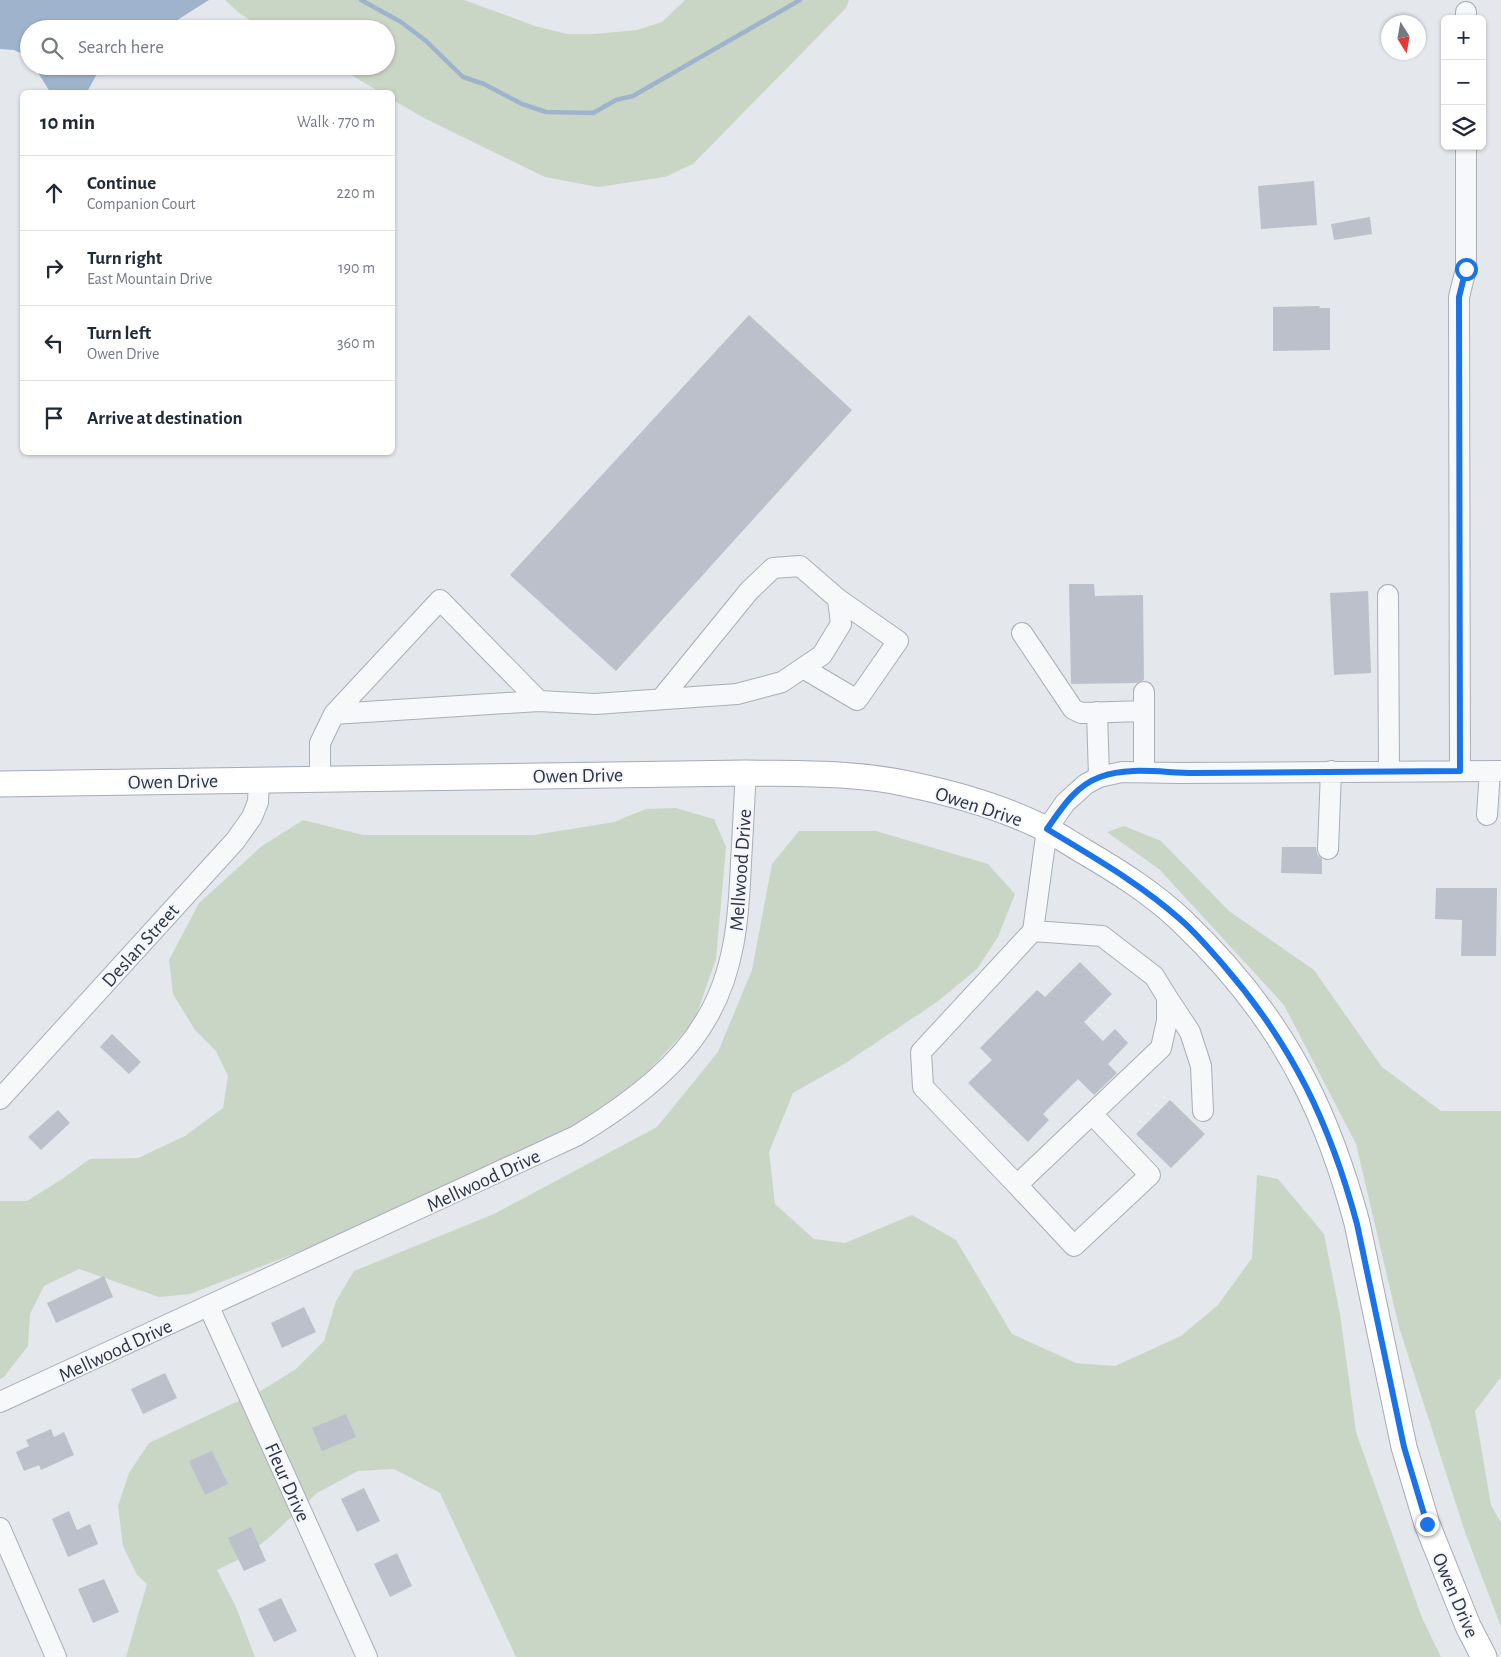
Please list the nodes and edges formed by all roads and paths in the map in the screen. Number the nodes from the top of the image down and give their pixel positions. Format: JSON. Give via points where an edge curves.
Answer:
{"nodes":[{"id":1,"x":1466,"y":150,"type":"edge"},
{"id":2,"x":1388,"y":595,"type":"dead end"},
{"id":3,"x":838,"y":599,"type":"junction"},
{"id":4,"x":1022,"y":633,"type":"dead end"},
{"id":5,"x":803,"y":668,"type":"junction"},
{"id":6,"x":661,"y":699,"type":"junction"},
{"id":7,"x":539,"y":701,"type":"junction"},
{"id":8,"x":1097,"y":712,"type":"junction"},
{"id":9,"x":334,"y":714,"type":"junction"},
{"id":10,"x":1331,"y":771,"type":"junction"},
{"id":11,"x":1460,"y":771,"type":"junction"},
{"id":12,"x":1495,"y":771,"type":"edge"},
{"id":13,"x":1144,"y":772,"type":"junction"},
{"id":14,"x":1389,"y":772,"type":"junction"},
{"id":15,"x":746,"y":774,"type":"junction"},
{"id":16,"x":1099,"y":777,"type":"junction"},
{"id":17,"x":259,"y":779,"type":"junction"},
{"id":18,"x":320,"y":779,"type":"junction"},
{"id":19,"x":0,"y":784,"type":"edge"},
{"id":20,"x":1487,"y":815,"type":"dead end"},
{"id":21,"x":1047,"y":829,"type":"junction"},
{"id":22,"x":1328,"y":849,"type":"dead end"},
{"id":23,"x":1034,"y":930,"type":"junction"},
{"id":24,"x":1167,"y":997,"type":"junction"},
{"id":25,"x":0,"y":1099,"type":"edge"},
{"id":26,"x":1203,"y":1111,"type":"dead end"},
{"id":27,"x":1092,"y":1114,"type":"junction"},
{"id":28,"x":1017,"y":1185,"type":"junction"},
{"id":29,"x":209,"y":1307,"type":"junction"},
{"id":30,"x":0,"y":1402,"type":"edge"},
{"id":31,"x":0,"y":1528,"type":"edge"},
{"id":32,"x":56,"y":1657,"type":"edge"},
{"id":33,"x":367,"y":1657,"type":"edge"},
{"id":34,"x":1484,"y":1657,"type":"edge"}],
"edges":[{"from":1,"to":11,"type":"street","via":[[1466,269],[1459,297]]},
{"from":2,"to":14,"type":"street"},
{"from":3,"to":5,"type":"street","via":[[840,624],[822,655]]},
{"from":3,"to":5,"type":"street","via":[[898,641],[857,700]]},
{"from":3,"to":6,"type":"street","via":[[800,566],[773,568],[749,591]]},
{"from":4,"to":8,"type":"street","via":[[1070,706],[1080,713]]},
{"from":5,"to":6,"type":"street","via":[[782,682],[738,694]]},
{"from":6,"to":7,"type":"street","via":[[595,704]]},
{"from":7,"to":9,"type":"street"},
{"from":7,"to":9,"type":"street","via":[[440,600]]},
{"from":8,"to":13,"type":"street","via":[[1144,701]]},
{"from":8,"to":16,"type":"street"},
{"from":9,"to":18,"type":"street","via":[[320,743]]},
{"from":10,"to":13,"type":"street"},
{"from":10,"to":14,"type":"street"},
{"from":10,"to":22,"type":"street"},
{"from":11,"to":12,"type":"street"},
{"from":11,"to":14,"type":"street"},
{"from":12,"to":20,"type":"street"},
{"from":13,"to":16,"type":"street"},
{"from":15,"to":18,"type":"main road","name":"Owen Drive"},
{"from":15,"to":21,"type":"main road","name":"Owen Drive","via":[[808,774],[906,783],[998,809]]},
{"from":15,"to":29,"type":"street","name":"Mellwood Drive","via":[[739,907],[730,960],[705,1022],[665,1070],[605,1119],[576,1136]]},
{"from":16,"to":21,"type":"street","via":[[1065,802]]},
{"from":17,"to":18,"type":"main road","name":"Owen Drive"},
{"from":17,"to":19,"type":"main road","name":"Owen Drive"},
{"from":17,"to":25,"type":"street","name":"Deslan Street","via":[[258,802],[252,817],[234,841]]},
{"from":21,"to":23,"type":"street"},
{"from":21,"to":34,"type":"main road","name":"Owen Drive","via":[[1116,870],[1182,921],[1266,1018],[1305,1083],[1348,1189],[1404,1447],[1427,1524]]},
{"from":23,"to":24,"type":"street","via":[[1102,936],[1154,976]]},
{"from":23,"to":28,"type":"street","via":[[921,1052],[923,1087]]},
{"from":24,"to":26,"type":"street","via":[[1190,1032],[1201,1066]]},
{"from":24,"to":27,"type":"street","via":[[1168,1021],[1161,1048]]},
{"from":27,"to":28,"type":"street"},
{"from":27,"to":28,"type":"street","via":[[1150,1175],[1074,1246]]},
{"from":29,"to":30,"type":"street","name":"Mellwood Drive"},
{"from":29,"to":33,"type":"street","name":"Fleur Drive"},
{"from":31,"to":32,"type":"street"}]}
